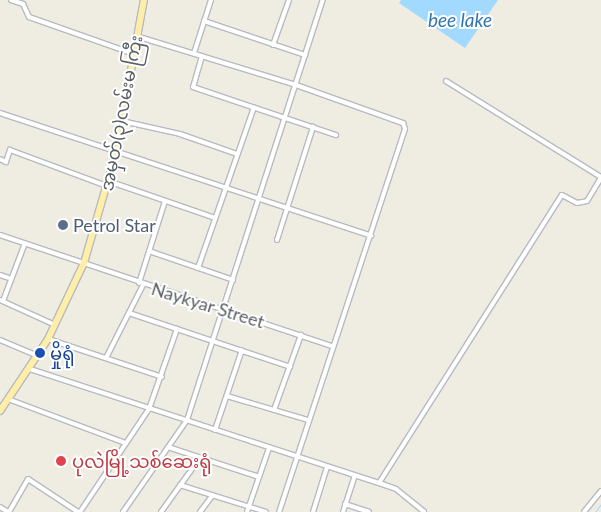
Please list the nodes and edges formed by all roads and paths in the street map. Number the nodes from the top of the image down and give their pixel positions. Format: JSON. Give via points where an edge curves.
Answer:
{"nodes":[{"id":1,"x":11,"y":0,"type":"edge"},
{"id":2,"x":144,"y":0,"type":"edge"},
{"id":3,"x":211,"y":0,"type":"edge"},
{"id":4,"x":289,"y":0,"type":"edge"},
{"id":5,"x":323,"y":0,"type":"edge"},
{"id":6,"x":204,"y":21,"type":"junction"},
{"id":7,"x":136,"y":36,"type":"junction"},
{"id":8,"x":273,"y":44,"type":"junction"},
{"id":9,"x":194,"y":53,"type":"junction"},
{"id":10,"x":134,"y":54,"type":"junction"},
{"id":11,"x":305,"y":55,"type":"junction"},
{"id":12,"x":202,"y":56,"type":"junction"},
{"id":13,"x":446,"y":81,"type":"dead end"},
{"id":14,"x":296,"y":85,"type":"junction"},
{"id":15,"x":254,"y":106,"type":"junction"},
{"id":16,"x":0,"y":113,"type":"edge"},
{"id":17,"x":285,"y":117,"type":"junction"},
{"id":18,"x":122,"y":121,"type":"junction"},
{"id":19,"x":313,"y":127,"type":"junction"},
{"id":20,"x":336,"y":135,"type":"dead end"},
{"id":21,"x":116,"y":152,"type":"junction"},
{"id":22,"x":237,"y":154,"type":"junction"},
{"id":23,"x":0,"y":159,"type":"edge"},
{"id":24,"x":601,"y":177,"type":"edge"},
{"id":25,"x":107,"y":184,"type":"junction"},
{"id":26,"x":226,"y":187,"type":"junction"},
{"id":27,"x":259,"y":198,"type":"junction"},
{"id":28,"x":165,"y":201,"type":"junction"},
{"id":29,"x":288,"y":208,"type":"junction"},
{"id":30,"x":215,"y":218,"type":"junction"},
{"id":31,"x":0,"y":235,"type":"edge"},
{"id":32,"x":371,"y":236,"type":"junction"},
{"id":33,"x":277,"y":240,"type":"dead end"},
{"id":34,"x":25,"y":243,"type":"junction"},
{"id":35,"x":149,"y":251,"type":"junction"},
{"id":36,"x":84,"y":263,"type":"junction"},
{"id":37,"x":198,"y":268,"type":"junction"},
{"id":38,"x":0,"y":275,"type":"edge"},
{"id":39,"x":9,"y":278,"type":"junction"},
{"id":40,"x":233,"y":280,"type":"junction"},
{"id":41,"x":141,"y":284,"type":"junction"},
{"id":42,"x":1,"y":300,"type":"edge"},
{"id":43,"x":223,"y":308,"type":"junction"},
{"id":44,"x":128,"y":313,"type":"junction"},
{"id":45,"x":56,"y":325,"type":"junction"},
{"id":46,"x":177,"y":329,"type":"junction"},
{"id":47,"x":301,"y":335,"type":"junction"},
{"id":48,"x":48,"y":338,"type":"junction"},
{"id":49,"x":0,"y":340,"type":"edge"},
{"id":50,"x":213,"y":341,"type":"junction"},
{"id":51,"x":332,"y":346,"type":"junction"},
{"id":52,"x":242,"y":350,"type":"junction"},
{"id":53,"x":38,"y":356,"type":"junction"},
{"id":54,"x":106,"y":358,"type":"junction"},
{"id":55,"x":290,"y":366,"type":"junction"},
{"id":56,"x":30,"y":369,"type":"junction"},
{"id":57,"x":162,"y":377,"type":"junction"},
{"id":58,"x":227,"y":396,"type":"junction"},
{"id":59,"x":8,"y":399,"type":"junction"},
{"id":60,"x":1,"y":409,"type":"edge"},
{"id":61,"x":149,"y":409,"type":"junction"},
{"id":62,"x":274,"y":410,"type":"junction"},
{"id":63,"x":187,"y":420,"type":"junction"},
{"id":64,"x":308,"y":420,"type":"junction"},
{"id":65,"x":215,"y":430,"type":"junction"},
{"id":66,"x":125,"y":443,"type":"junction"},
{"id":67,"x":168,"y":447,"type":"junction"},
{"id":68,"x":268,"y":448,"type":"junction"},
{"id":69,"x":297,"y":457,"type":"junction"},
{"id":70,"x":200,"y":458,"type":"junction"},
{"id":71,"x":328,"y":467,"type":"junction"},
{"id":72,"x":355,"y":476,"type":"junction"},
{"id":73,"x":259,"y":477,"type":"junction"},
{"id":74,"x":379,"y":483,"type":"junction"},
{"id":75,"x":180,"y":485,"type":"junction"},
{"id":76,"x":601,"y":491,"type":"edge"},
{"id":77,"x":212,"y":496,"type":"junction"},
{"id":78,"x":345,"y":504,"type":"junction"},
{"id":79,"x":0,"y":507,"type":"edge"},
{"id":80,"x":249,"y":507,"type":"junction"},
{"id":81,"x":125,"y":511,"type":"edge"},
{"id":82,"x":8,"y":512,"type":"edge"},
{"id":83,"x":79,"y":512,"type":"edge"},
{"id":84,"x":161,"y":512,"type":"edge"},
{"id":85,"x":200,"y":512,"type":"edge"},
{"id":86,"x":247,"y":512,"type":"edge"},
{"id":87,"x":266,"y":512,"type":"edge"},
{"id":88,"x":279,"y":512,"type":"edge"},
{"id":89,"x":313,"y":512,"type":"edge"},
{"id":90,"x":343,"y":512,"type":"edge"},
{"id":91,"x":369,"y":512,"type":"edge"},
{"id":92,"x":424,"y":512,"type":"edge"},
{"id":93,"x":584,"y":512,"type":"edge"}],
"edges":[{"from":1,"to":10,"type":"street","via":[[23,4],[29,17]]},
{"from":2,"to":7,"type":"main road","name":"အမှတ်(၃)လမ်းမ ကြီး"},
{"from":3,"to":6,"type":"street"},
{"from":4,"to":8,"type":"street"},
{"from":5,"to":11,"type":"street"},
{"from":6,"to":8,"type":"street"},
{"from":6,"to":9,"type":"street"},
{"from":7,"to":9,"type":"street"},
{"from":7,"to":10,"type":"main road","name":"အမှတ်(၃)လမ်းမ ကြီး"},
{"from":8,"to":11,"type":"street"},
{"from":9,"to":12,"type":"street"},
{"from":10,"to":18,"type":"main road","name":"အမှတ်(၃)လမ်းမ ကြီး"},
{"from":11,"to":14,"type":"street"},
{"from":12,"to":14,"type":"street"},
{"from":12,"to":15,"type":"street","via":[[193,87]]},
{"from":13,"to":24,"type":"street"},
{"from":14,"to":17,"type":"street"},
{"from":14,"to":32,"type":"street","via":[[403,123],[405,129]]},
{"from":15,"to":17,"type":"street"},
{"from":15,"to":22,"type":"street"},
{"from":16,"to":21,"type":"street"},
{"from":17,"to":19,"type":"street"},
{"from":17,"to":27,"type":"street"},
{"from":18,"to":21,"type":"main road","name":"အမှတ်(၃)လမ်းမ ကြီး"},
{"from":18,"to":22,"type":"street","via":[[180,134]]},
{"from":19,"to":20,"type":"street"},
{"from":19,"to":29,"type":"street"},
{"from":21,"to":25,"type":"main road","name":"အမှတ်(၃)လမ်းမ ကြီး"},
{"from":21,"to":26,"type":"street"},
{"from":22,"to":26,"type":"street"},
{"from":23,"to":25,"type":"street","via":[[6,162],[10,150]]},
{"from":24,"to":74,"type":"street","via":[[587,201],[578,203],[562,194]]},
{"from":25,"to":28,"type":"street"},
{"from":25,"to":36,"type":"main road","name":"အမှတ်(၃)လမ်းမ ကြီး"},
{"from":26,"to":27,"type":"street"},
{"from":26,"to":30,"type":"street"},
{"from":27,"to":29,"type":"street"},
{"from":27,"to":40,"type":"street"},
{"from":28,"to":30,"type":"street"},
{"from":28,"to":35,"type":"street"},
{"from":29,"to":32,"type":"street"},
{"from":29,"to":33,"type":"street"},
{"from":30,"to":37,"type":"street"},
{"from":31,"to":34,"type":"street","name":"Naykyar Street"},
{"from":32,"to":51,"type":"street"},
{"from":34,"to":36,"type":"street","name":"Naykyar Street"},
{"from":34,"to":39,"type":"street"},
{"from":35,"to":37,"type":"street"},
{"from":35,"to":41,"type":"street"},
{"from":36,"to":41,"type":"street","name":"Naykyar Street"},
{"from":36,"to":45,"type":"main road","name":"အမှတ်(၃)လမ်းမ ကြီး"},
{"from":37,"to":40,"type":"street"},
{"from":38,"to":39,"type":"street"},
{"from":39,"to":42,"type":"street"},
{"from":40,"to":43,"type":"street"},
{"from":41,"to":43,"type":"street","name":"Naykyar Street"},
{"from":41,"to":44,"type":"street"},
{"from":42,"to":45,"type":"street"},
{"from":43,"to":47,"type":"street","name":"Naykyar Street"},
{"from":43,"to":50,"type":"street"},
{"from":44,"to":46,"type":"street"},
{"from":44,"to":54,"type":"street"},
{"from":45,"to":48,"type":"main road","name":"အမှတ်(၃)လမ်းမ ကြီး"},
{"from":46,"to":50,"type":"street"},
{"from":46,"to":57,"type":"street"},
{"from":47,"to":51,"type":"street","name":"Naykyar Street"},
{"from":47,"to":55,"type":"street"},
{"from":48,"to":53,"type":"main road","name":"အမှတ်(၃)လမ်းမ ကြီး"},
{"from":48,"to":54,"type":"street"},
{"from":49,"to":53,"type":"street"},
{"from":50,"to":52,"type":"street"},
{"from":50,"to":63,"type":"street"},
{"from":51,"to":64,"type":"street"},
{"from":52,"to":55,"type":"street"},
{"from":52,"to":58,"type":"street"},
{"from":53,"to":56,"type":"main road","name":"အမှတ်(၃)လမ်းမ ကြီး"},
{"from":54,"to":57,"type":"street"},
{"from":55,"to":62,"type":"street"},
{"from":56,"to":59,"type":"main road","name":"အမှတ်(၃)လမ်းမ ကြီး"},
{"from":56,"to":61,"type":"street"},
{"from":57,"to":61,"type":"street"},
{"from":58,"to":62,"type":"street"},
{"from":58,"to":65,"type":"street"},
{"from":59,"to":60,"type":"main road","name":"အမှတ်(၃)လမ်းမ ကြီး"},
{"from":59,"to":66,"type":"street"},
{"from":61,"to":63,"type":"street"},
{"from":61,"to":66,"type":"street"},
{"from":62,"to":64,"type":"street"},
{"from":63,"to":65,"type":"street"},
{"from":63,"to":67,"type":"street"},
{"from":64,"to":69,"type":"street"},
{"from":65,"to":68,"type":"street"},
{"from":66,"to":83,"type":"street"},
{"from":67,"to":70,"type":"street"},
{"from":67,"to":81,"type":"street"},
{"from":68,"to":69,"type":"street"},
{"from":68,"to":73,"type":"street"},
{"from":69,"to":71,"type":"street"},
{"from":69,"to":88,"type":"street"},
{"from":70,"to":73,"type":"street"},
{"from":70,"to":75,"type":"street"},
{"from":71,"to":72,"type":"street"},
{"from":71,"to":89,"type":"street"},
{"from":72,"to":74,"type":"street"},
{"from":72,"to":78,"type":"street"},
{"from":73,"to":80,"type":"street"},
{"from":74,"to":92,"type":"street","via":[[396,489]]},
{"from":75,"to":77,"type":"street"},
{"from":75,"to":84,"type":"street"},
{"from":76,"to":93,"type":"street"},
{"from":77,"to":80,"type":"street"},
{"from":77,"to":85,"type":"street"},
{"from":78,"to":90,"type":"street"},
{"from":78,"to":91,"type":"street"},
{"from":79,"to":82,"type":"street"},
{"from":80,"to":86,"type":"street"},
{"from":80,"to":87,"type":"street"},
{"from":82,"to":83,"type":"street","via":[[28,479]]}]}
